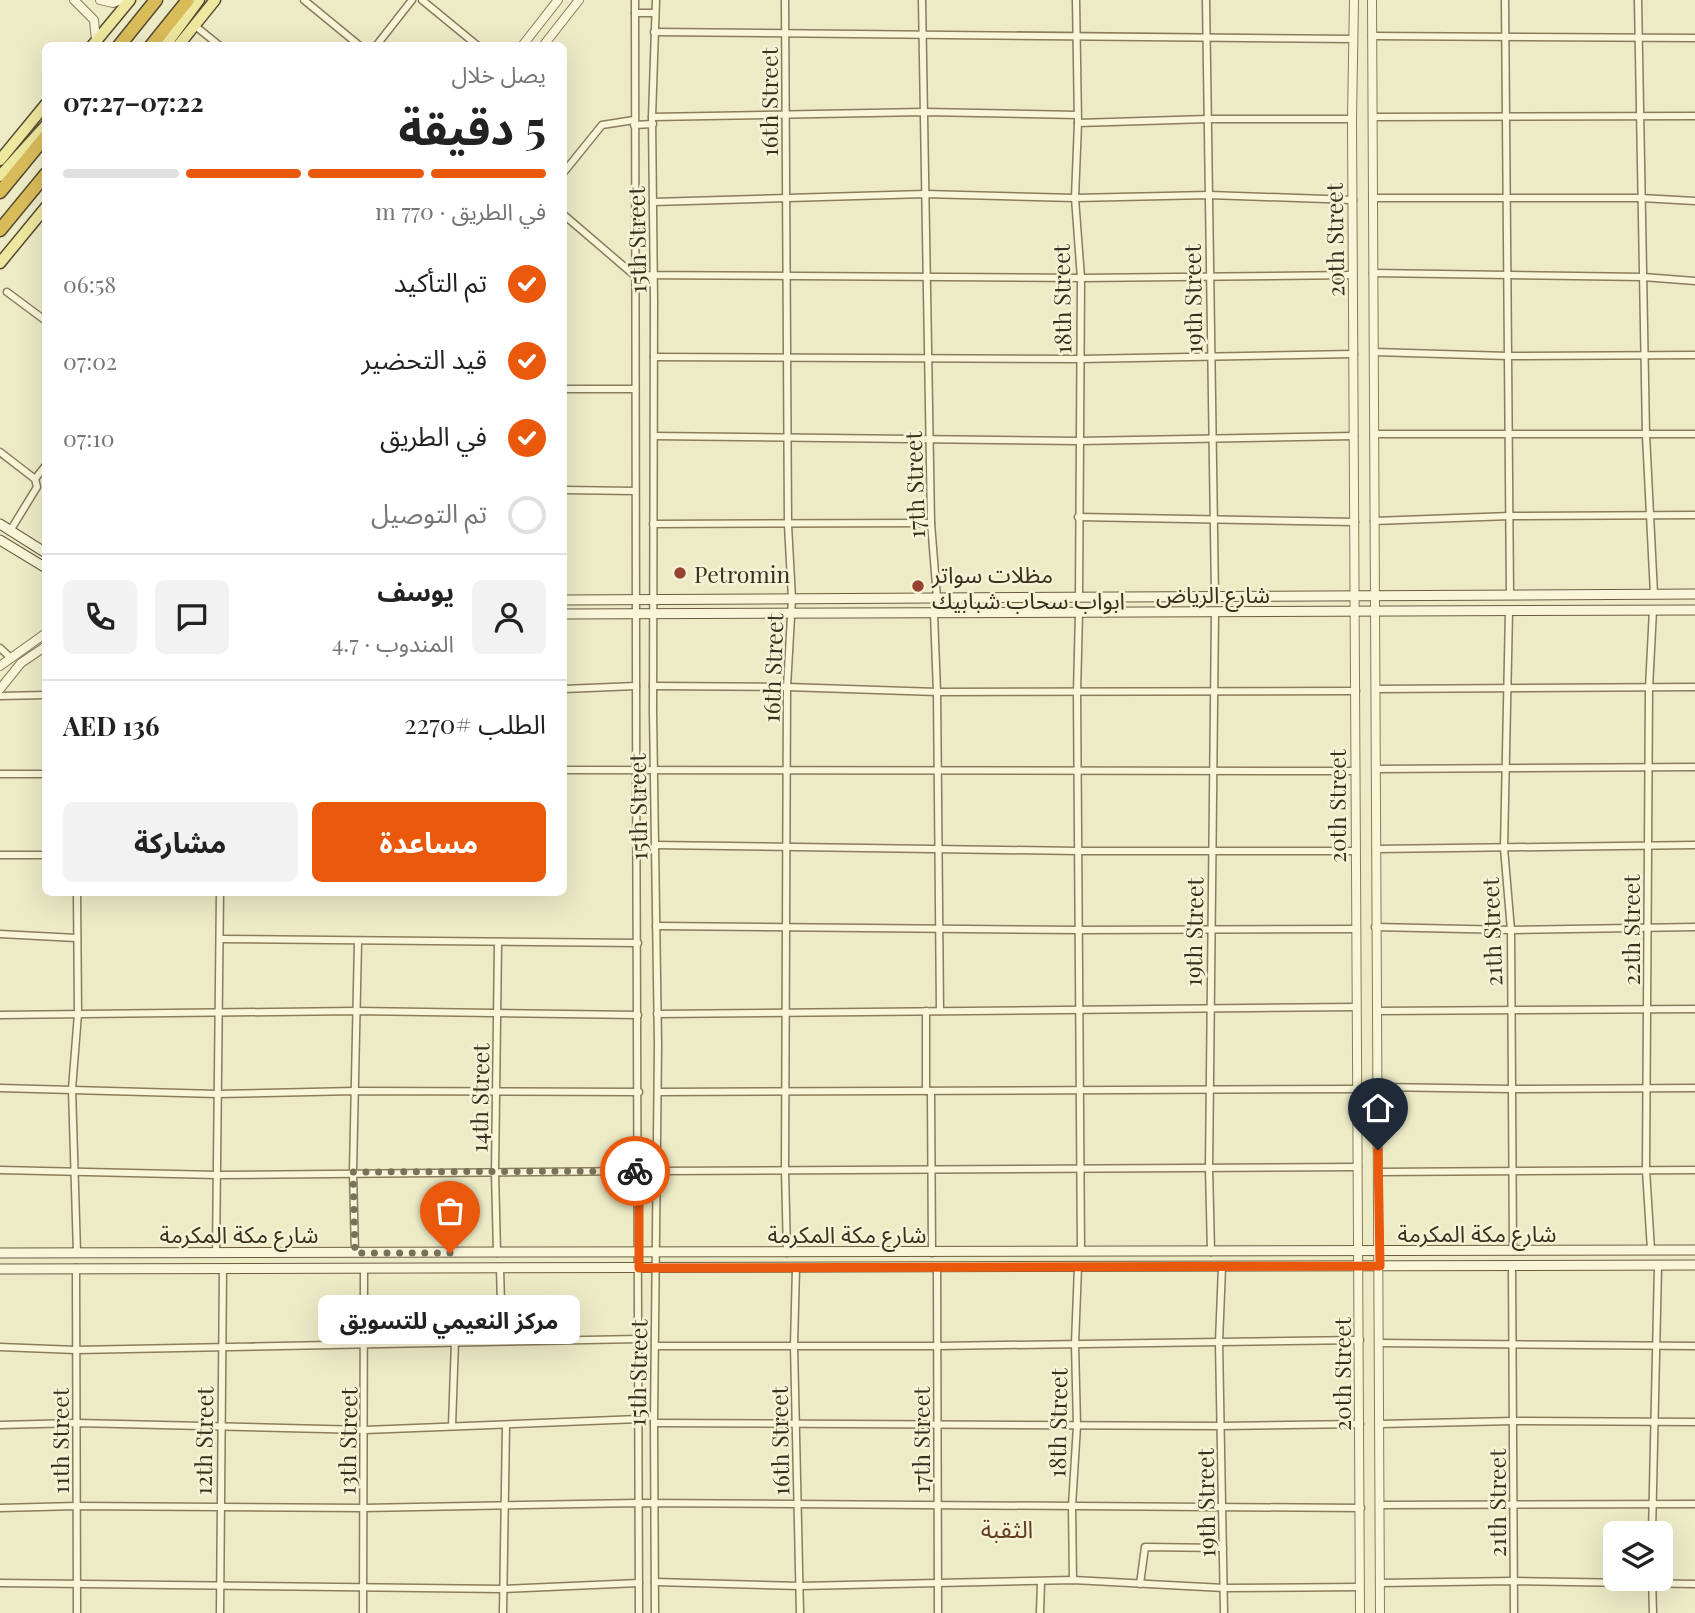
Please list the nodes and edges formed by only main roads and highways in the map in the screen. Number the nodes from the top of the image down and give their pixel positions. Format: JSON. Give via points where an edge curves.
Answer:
{"nodes":[{"id":1,"x":130,"y":0,"type":"edge"},
{"id":2,"x":188,"y":0,"type":"edge"},
{"id":3,"x":200,"y":0,"type":"edge"},
{"id":4,"x":215,"y":0,"type":"edge"},
{"id":5,"x":154,"y":2,"type":"edge"},
{"id":6,"x":95,"y":42,"type":"edge"},
{"id":7,"x":120,"y":42,"type":"edge"},
{"id":8,"x":154,"y":42,"type":"edge"},
{"id":9,"x":169,"y":42,"type":"edge"},
{"id":10,"x":181,"y":42,"type":"edge"},
{"id":11,"x":42,"y":109,"type":"edge"},
{"id":12,"x":42,"y":129,"type":"edge"},
{"id":13,"x":42,"y":141,"type":"edge"},
{"id":14,"x":0,"y":160,"type":"edge"},
{"id":15,"x":0,"y":176,"type":"edge"},
{"id":16,"x":42,"y":179,"type":"edge"},
{"id":17,"x":0,"y":192,"type":"edge"},
{"id":18,"x":42,"y":212,"type":"edge"},
{"id":19,"x":0,"y":230,"type":"edge"},
{"id":20,"x":0,"y":263,"type":"edge"},
{"id":21,"x":0,"y":524,"type":"edge"},
{"id":22,"x":0,"y":540,"type":"edge"},
{"id":23,"x":42,"y":551,"type":"edge"},
{"id":24,"x":42,"y":566,"type":"edge"},
{"id":25,"x":1695,"y":594,"type":"edge"},
{"id":26,"x":567,"y":600,"type":"edge"},
{"id":27,"x":1695,"y":610,"type":"edge"},
{"id":28,"x":567,"y":614,"type":"edge"},
{"id":29,"x":1695,"y":1250,"type":"edge"},
{"id":30,"x":0,"y":1253,"type":"edge"},
{"id":31,"x":1695,"y":1265,"type":"edge"},
{"id":32,"x":0,"y":1269,"type":"edge"}],
"edges":[{"from":1,"to":6,"type":"main road"},
{"from":2,"to":8,"type":"highway"},
{"from":3,"to":9,"type":"main road"},
{"from":4,"to":10,"type":"main road"},
{"from":5,"to":7,"type":"highway"},
{"from":11,"to":14,"type":"main road"},
{"from":12,"to":15,"type":"main road"},
{"from":13,"to":17,"type":"highway"},
{"from":16,"to":19,"type":"highway"},
{"from":18,"to":20,"type":"main road"},
{"from":21,"to":23,"type":"main road"},
{"from":22,"to":24,"type":"main road"},
{"from":25,"to":26,"type":"main road","name":"شارع الرياض"},
{"from":27,"to":28,"type":"main road","name":"شارع الرياض"},
{"from":29,"to":30,"type":"main road","name":"شارع مكة المكرمة"},
{"from":31,"to":32,"type":"main road","name":"شارع مكة المكرمة"}]}
